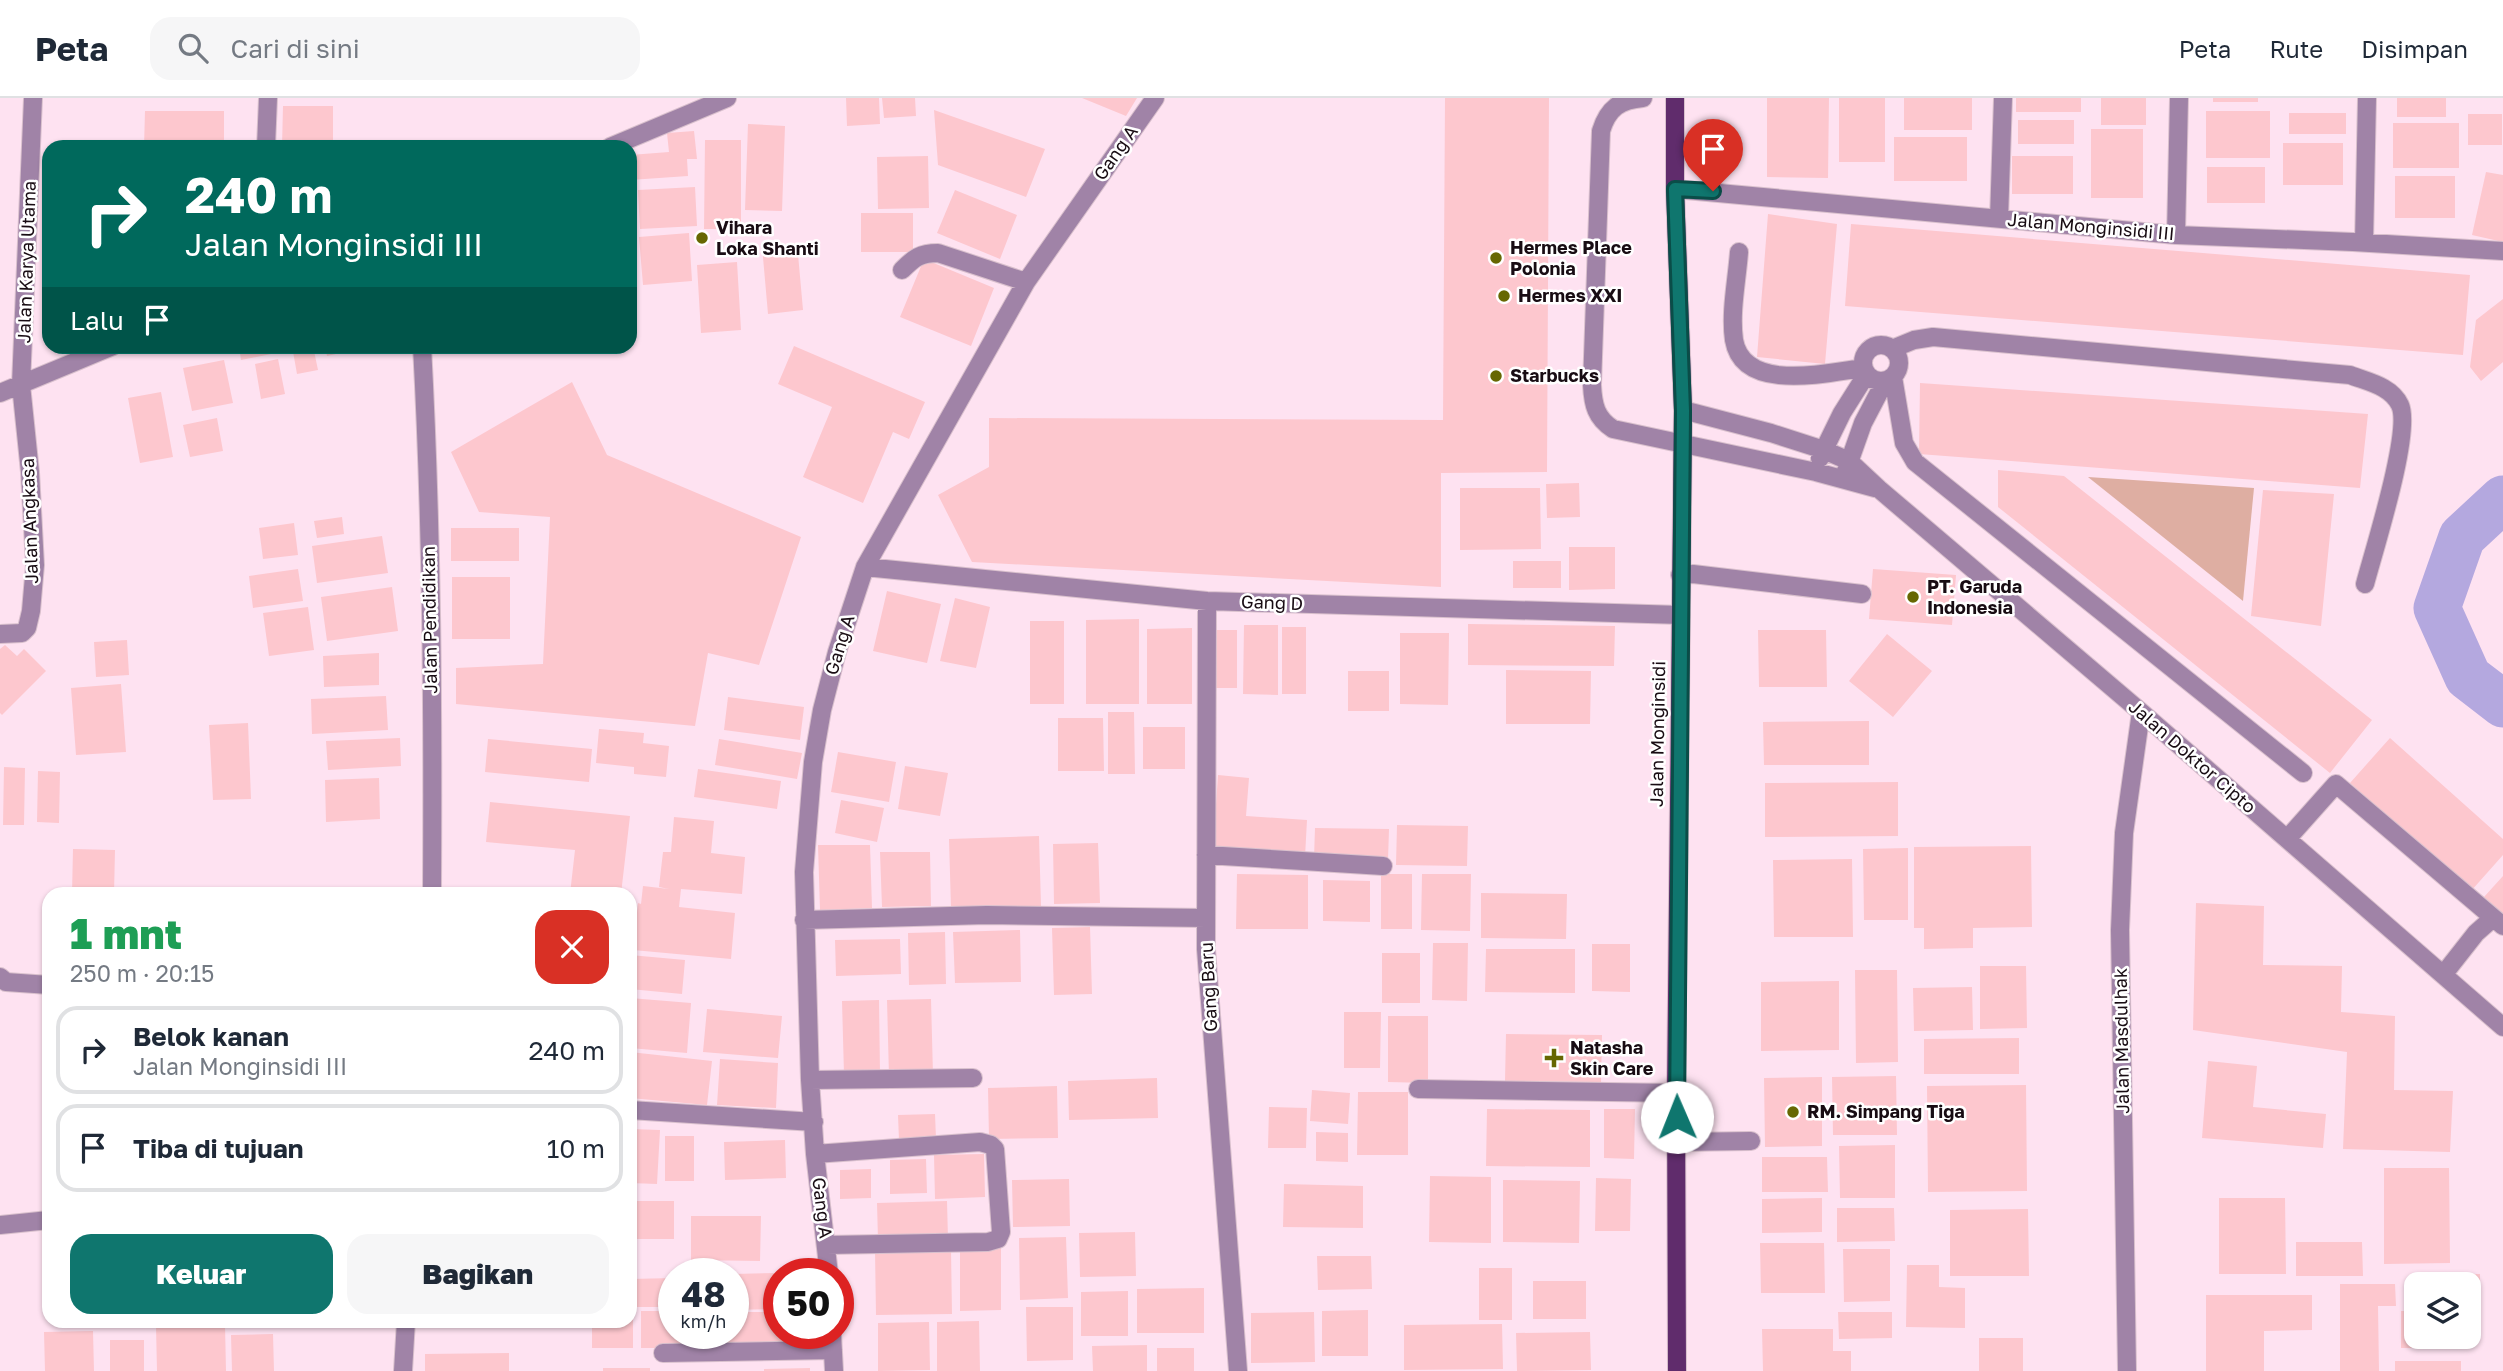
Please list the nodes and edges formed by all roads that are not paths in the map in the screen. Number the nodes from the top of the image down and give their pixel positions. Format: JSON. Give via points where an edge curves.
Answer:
{"nodes":[{"id":1,"x":33,"y":98,"type":"edge"},
{"id":2,"x":268,"y":98,"type":"edge"},
{"id":3,"x":727,"y":98,"type":"edge"},
{"id":4,"x":1155,"y":98,"type":"edge"},
{"id":5,"x":1643,"y":98,"type":"edge"},
{"id":6,"x":1675,"y":98,"type":"edge"},
{"id":7,"x":2003,"y":98,"type":"edge"},
{"id":8,"x":2179,"y":98,"type":"edge"},
{"id":9,"x":2367,"y":98,"type":"edge"},
{"id":10,"x":266,"y":140,"type":"edge"},
{"id":11,"x":627,"y":140,"type":"edge"},
{"id":12,"x":1675,"y":189,"type":"junction"},
{"id":13,"x":1999,"y":219,"type":"junction"},
{"id":14,"x":2176,"y":235,"type":"junction"},
{"id":15,"x":2364,"y":243,"type":"junction"},
{"id":16,"x":2503,"y":251,"type":"edge"},
{"id":17,"x":1739,"y":253,"type":"dead end"},
{"id":18,"x":902,"y":270,"type":"dead end"},
{"id":19,"x":1026,"y":282,"type":"junction"},
{"id":20,"x":1892,"y":349,"type":"junction"},
{"id":21,"x":94,"y":354,"type":"edge"},
{"id":22,"x":422,"y":354,"type":"edge"},
{"id":23,"x":1865,"y":371,"type":"junction"},
{"id":24,"x":1889,"y":379,"type":"junction"},
{"id":25,"x":22,"y":385,"type":"junction"},
{"id":26,"x":0,"y":393,"type":"edge"},
{"id":27,"x":1683,"y":411,"type":"junction"},
{"id":28,"x":1682,"y":442,"type":"junction"},
{"id":29,"x":1824,"y":450,"type":"junction"},
{"id":30,"x":1849,"y":461,"type":"junction"},
{"id":31,"x":1816,"y":471,"type":"junction"},
{"id":32,"x":1844,"y":479,"type":"junction"},
{"id":33,"x":1879,"y":489,"type":"junction"},
{"id":34,"x":865,"y":567,"type":"junction"},
{"id":35,"x":1680,"y":575,"type":"junction"},
{"id":36,"x":2365,"y":584,"type":"dead end"},
{"id":37,"x":1862,"y":594,"type":"dead end"},
{"id":38,"x":1207,"y":601,"type":"junction"},
{"id":39,"x":1681,"y":615,"type":"junction"},
{"id":40,"x":0,"y":634,"type":"edge"},
{"id":41,"x":2141,"y":712,"type":"junction"},
{"id":42,"x":2303,"y":773,"type":"dead end"},
{"id":43,"x":2287,"y":839,"type":"junction"},
{"id":44,"x":1206,"y":855,"type":"junction"},
{"id":45,"x":1383,"y":866,"type":"dead end"},
{"id":46,"x":432,"y":887,"type":"edge"},
{"id":47,"x":1206,"y":918,"type":"junction"},
{"id":48,"x":804,"y":920,"type":"junction"},
{"id":49,"x":2498,"y":922,"type":"edge"},
{"id":50,"x":2443,"y":975,"type":"junction"},
{"id":51,"x":0,"y":977,"type":"edge"},
{"id":52,"x":42,"y":985,"type":"edge"},
{"id":53,"x":2503,"y":1027,"type":"edge"},
{"id":54,"x":973,"y":1078,"type":"dead end"},
{"id":55,"x":810,"y":1080,"type":"junction"},
{"id":56,"x":1418,"y":1089,"type":"dead end"},
{"id":57,"x":1676,"y":1093,"type":"junction"},
{"id":58,"x":637,"y":1110,"type":"edge"},
{"id":59,"x":814,"y":1122,"type":"junction"},
{"id":60,"x":1751,"y":1141,"type":"dead end"},
{"id":61,"x":1678,"y":1142,"type":"junction"},
{"id":62,"x":815,"y":1154,"type":"junction"},
{"id":63,"x":42,"y":1221,"type":"edge"},
{"id":64,"x":0,"y":1225,"type":"edge"},
{"id":65,"x":827,"y":1245,"type":"junction"},
{"id":66,"x":828,"y":1258,"type":"edge"},
{"id":67,"x":406,"y":1328,"type":"edge"},
{"id":68,"x":763,"y":1347,"type":"edge"},
{"id":69,"x":833,"y":1349,"type":"edge"},
{"id":70,"x":663,"y":1353,"type":"dead end"},
{"id":71,"x":403,"y":1371,"type":"edge"},
{"id":72,"x":834,"y":1371,"type":"edge"},
{"id":73,"x":1238,"y":1371,"type":"edge"},
{"id":74,"x":1677,"y":1371,"type":"edge"},
{"id":75,"x":2127,"y":1371,"type":"edge"}],
"edges":[{"from":1,"to":25,"type":"street","name":"Jalan Karya Utama"},
{"from":2,"to":10,"type":"street"},
{"from":3,"to":11,"type":"street"},
{"from":4,"to":19,"type":"street","name":"Gang A"},
{"from":5,"to":28,"type":"street","name":"Jalan Doktor Cipto","via":[[1615,105],[1601,131],[1593,400],[1603,423],[1613,429]]},
{"from":6,"to":12,"type":"main road","name":"Jalan Monginsidi"},
{"from":7,"to":13,"type":"street"},
{"from":8,"to":14,"type":"street"},
{"from":9,"to":15,"type":"street"},
{"from":12,"to":13,"type":"street","name":"Jalan Monginsidi III"},
{"from":12,"to":27,"type":"main road","name":"Jalan Monginsidi"},
{"from":13,"to":14,"type":"street","name":"Jalan Monginsidi III"},
{"from":14,"to":15,"type":"street","name":"Jalan Monginsidi III"},
{"from":15,"to":16,"type":"street","name":"Jalan Monginsidi III"},
{"from":17,"to":23,"type":"street","via":[[1734,341],[1748,366],[1785,374]]},
{"from":18,"to":19,"type":"street","via":[[915,256],[938,253]]},
{"from":19,"to":34,"type":"street","name":"Gang A"},
{"from":20,"to":23,"type":"street","via":[[1878,345],[1869,349],[1863,357]]},
{"from":20,"to":24,"type":"street","via":[[1899,363]]},
{"from":20,"to":36,"type":"street","via":[[1933,337],[2350,375],[2389,390],[2401,406],[2402,441]]},
{"from":21,"to":25,"type":"street"},
{"from":22,"to":46,"type":"street","name":"Jalan Pendidikan"},
{"from":23,"to":24,"type":"street","via":[[1875,381]]},
{"from":23,"to":29,"type":"street"},
{"from":24,"to":30,"type":"street","via":[[1863,423]]},
{"from":24,"to":42,"type":"street","via":[[1904,443],[1915,461]]},
{"from":25,"to":26,"type":"street"},
{"from":25,"to":40,"type":"street","name":"Jalan Angkasa","via":[[34,588],[27,628],[22,633]]},
{"from":27,"to":28,"type":"main road","name":"Jalan Monginsidi"},
{"from":27,"to":29,"type":"street","name":"Jalan Doktor Cipto"},
{"from":28,"to":31,"type":"street","name":"Jalan Doktor Cipto"},
{"from":28,"to":35,"type":"main road","name":"Jalan Monginsidi"},
{"from":29,"to":30,"type":"street","name":"Jalan Doktor Cipto"},
{"from":29,"to":31,"type":"street"},
{"from":30,"to":32,"type":"street"},
{"from":30,"to":33,"type":"street","name":"Jalan Doktor Cipto"},
{"from":31,"to":32,"type":"street","name":"Jalan Doktor Cipto"},
{"from":32,"to":33,"type":"street","name":"Jalan Doktor Cipto"},
{"from":33,"to":41,"type":"street","name":"Jalan Doktor Cipto"},
{"from":34,"to":38,"type":"street","name":"Gang D"},
{"from":34,"to":48,"type":"street","name":"Gang A","via":[[837,652],[813,762]]},
{"from":35,"to":37,"type":"street"},
{"from":35,"to":39,"type":"main road","name":"Jalan Monginsidi"},
{"from":38,"to":39,"type":"street","name":"Gang D"},
{"from":38,"to":44,"type":"street","name":"Gang Baru"},
{"from":39,"to":57,"type":"main road","name":"Jalan Monginsidi"},
{"from":41,"to":43,"type":"street","name":"Jalan Doktor Cipto"},
{"from":41,"to":75,"type":"street","name":"Jalan Masdulhak","via":[[2124,833],[2120,930]]},
{"from":43,"to":49,"type":"street","via":[[2336,785]]},
{"from":43,"to":50,"type":"street","name":"Jalan Doktor Cipto"},
{"from":44,"to":45,"type":"street"},
{"from":44,"to":47,"type":"street","name":"Gang Baru"},
{"from":47,"to":48,"type":"street","via":[[987,915]]},
{"from":47,"to":73,"type":"street","name":"Gang Baru"},
{"from":48,"to":55,"type":"street","name":"Gang A"},
{"from":49,"to":50,"type":"street","via":[[2476,933]]},
{"from":50,"to":53,"type":"street","name":"Jalan Doktor Cipto"},
{"from":51,"to":52,"type":"street","via":[[6,982]]},
{"from":54,"to":55,"type":"street"},
{"from":55,"to":59,"type":"street","name":"Gang A"},
{"from":56,"to":57,"type":"street"},
{"from":57,"to":61,"type":"main road","name":"Jalan Monginsidi"},
{"from":58,"to":59,"type":"street"},
{"from":59,"to":62,"type":"street","name":"Gang A"},
{"from":60,"to":61,"type":"street"},
{"from":61,"to":74,"type":"main road","name":"Jalan Monginsidi"},
{"from":62,"to":65,"type":"street","name":"Gang A"},
{"from":62,"to":65,"type":"street","via":[[981,1142],[995,1149],[998,1239]]},
{"from":63,"to":64,"type":"street"},
{"from":65,"to":66,"type":"street","name":"Gang A"},
{"from":67,"to":71,"type":"street"},
{"from":68,"to":70,"type":"street"},
{"from":69,"to":72,"type":"street"}]}
